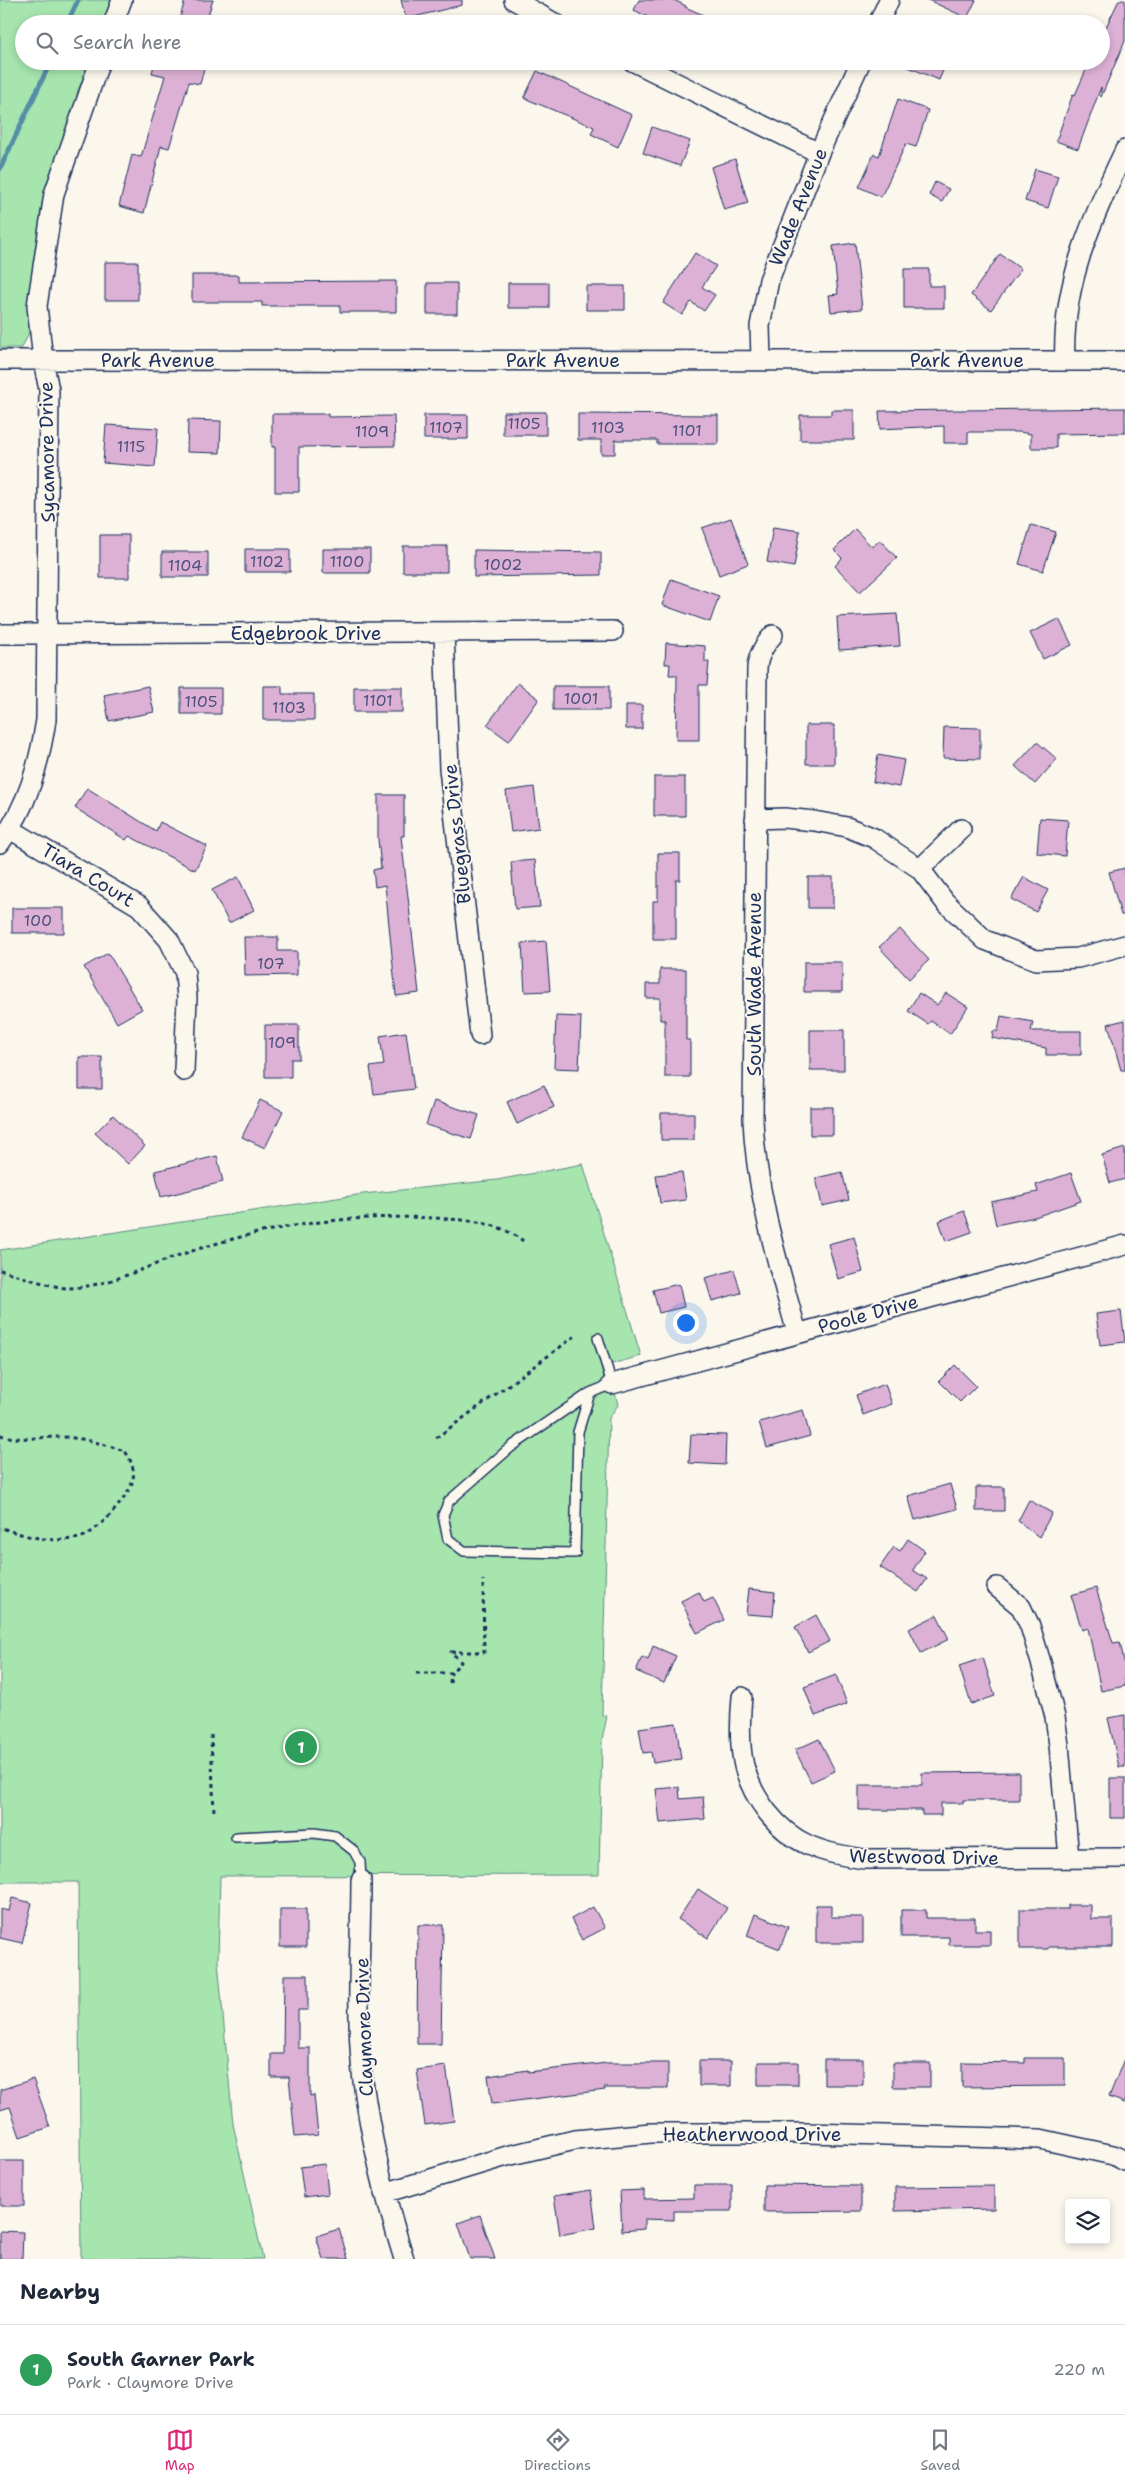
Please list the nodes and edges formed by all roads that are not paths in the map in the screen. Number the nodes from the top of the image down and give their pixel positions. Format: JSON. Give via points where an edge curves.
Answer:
{"nodes":[{"id":1,"x":122,"y":0,"type":"edge"},
{"id":2,"x":514,"y":0,"type":"edge"},
{"id":3,"x":889,"y":0,"type":"edge"},
{"id":4,"x":116,"y":15,"type":"edge"},
{"id":5,"x":540,"y":15,"type":"edge"},
{"id":6,"x":882,"y":15,"type":"edge"},
{"id":7,"x":97,"y":70,"type":"edge"},
{"id":8,"x":650,"y":70,"type":"edge"},
{"id":9,"x":857,"y":70,"type":"edge"},
{"id":10,"x":1125,"y":150,"type":"edge"},
{"id":11,"x":819,"y":153,"type":"junction"},
{"id":12,"x":761,"y":359,"type":"junction"},
{"id":13,"x":0,"y":360,"type":"edge"},
{"id":14,"x":43,"y":360,"type":"junction"},
{"id":15,"x":1065,"y":361,"type":"junction"},
{"id":16,"x":1125,"y":361,"type":"edge"},
{"id":17,"x":613,"y":631,"type":"dead end"},
{"id":18,"x":444,"y":632,"type":"junction"},
{"id":19,"x":0,"y":634,"type":"edge"},
{"id":20,"x":48,"y":634,"type":"junction"},
{"id":21,"x":774,"y":635,"type":"dead end"},
{"id":22,"x":755,"y":818,"type":"junction"},
{"id":23,"x":961,"y":829,"type":"dead end"},
{"id":24,"x":5,"y":836,"type":"edge"},
{"id":25,"x":920,"y":869,"type":"junction"},
{"id":26,"x":1125,"y":945,"type":"edge"},
{"id":27,"x":480,"y":1035,"type":"dead end"},
{"id":28,"x":184,"y":1071,"type":"dead end"},
{"id":29,"x":1125,"y":1245,"type":"edge"},
{"id":30,"x":797,"y":1333,"type":"junction"},
{"id":31,"x":598,"y":1338,"type":"dead end"},
{"id":32,"x":612,"y":1384,"type":"junction"},
{"id":33,"x":590,"y":1392,"type":"junction"},
{"id":34,"x":996,"y":1587,"type":"dead end"},
{"id":35,"x":742,"y":1697,"type":"dead end"},
{"id":36,"x":236,"y":1837,"type":"dead end"},
{"id":37,"x":1069,"y":1858,"type":"junction"},
{"id":38,"x":1125,"y":1858,"type":"edge"},
{"id":39,"x":361,"y":1880,"type":"joint"},
{"id":40,"x":1125,"y":2161,"type":"edge"},
{"id":41,"x":384,"y":2193,"type":"junction"},
{"id":42,"x":404,"y":2259,"type":"edge"}],
"edges":[{"from":1,"to":4,"type":"street"},
{"from":2,"to":5,"type":"street"},
{"from":3,"to":6,"type":"street"},
{"from":7,"to":14,"type":"street","name":"Sycamore Drive","via":[[54,194],[37,306]]},
{"from":8,"to":11,"type":"street"},
{"from":9,"to":11,"type":"street","name":"Wade Avenue"},
{"from":10,"to":15,"type":"street","via":[[1080,253],[1063,332]]},
{"from":11,"to":12,"type":"street","name":"Wade Avenue","via":[[769,280],[760,326]]},
{"from":12,"to":14,"type":"street","name":"Park Avenue"},
{"from":12,"to":15,"type":"street","name":"Park Avenue"},
{"from":13,"to":14,"type":"street","name":"Park Avenue"},
{"from":14,"to":20,"type":"street","name":"Sycamore Drive","via":[[49,390]]},
{"from":15,"to":16,"type":"street","name":"Park Avenue"},
{"from":17,"to":18,"type":"street","name":"Edgebrook Drive"},
{"from":18,"to":20,"type":"street","name":"Edgebrook Drive"},
{"from":18,"to":27,"type":"street","name":"Bluegrass Drive","via":[[449,769]]},
{"from":19,"to":20,"type":"street","name":"Edgebrook Drive"},
{"from":20,"to":24,"type":"street","name":"Sycamore Drive","via":[[46,720],[41,752],[29,793]]},
{"from":21,"to":22,"type":"street","name":"South Wade Avenue","via":[[758,659]]},
{"from":22,"to":25,"type":"street","via":[[784,818],[847,827],[874,838]]},
{"from":22,"to":30,"type":"street","name":"South Wade Avenue","via":[[755,1155],[774,1250]]},
{"from":23,"to":25,"type":"street"},
{"from":24,"to":28,"type":"street","name":"Tiara Court","via":[[74,865],[139,906],[169,940],[185,973]]},
{"from":25,"to":26,"type":"street","via":[[945,902],[985,940],[1036,960],[1078,958]]},
{"from":29,"to":30,"type":"street","name":"Poole Drive"},
{"from":30,"to":32,"type":"street","name":"Poole Drive"},
{"from":31,"to":32,"type":"lane"},
{"from":32,"to":33,"type":"lane"},
{"from":33,"to":33,"type":"lane","via":[[511,1446],[449,1501],[444,1515],[448,1538],[464,1551],[575,1552],[578,1432]]},
{"from":34,"to":37,"type":"street","via":[[1020,1607],[1030,1626],[1042,1666],[1055,1716]]},
{"from":35,"to":37,"type":"street","name":"Westwood Drive","via":[[740,1720],[744,1766],[754,1791],[768,1813],[807,1845],[864,1859]]},
{"from":36,"to":39,"type":"lane","via":[[314,1833],[335,1836],[354,1851],[360,1862]]},
{"from":37,"to":38,"type":"street","name":"Westwood Drive"},
{"from":39,"to":41,"type":"street","name":"Claymore Drive","via":[[363,2080]]},
{"from":40,"to":41,"type":"street","name":"Heatherwood Drive","via":[[1113,2155],[1040,2139],[651,2133],[575,2140],[507,2156]]},
{"from":41,"to":42,"type":"street","name":"Claymore Drive"}]}
